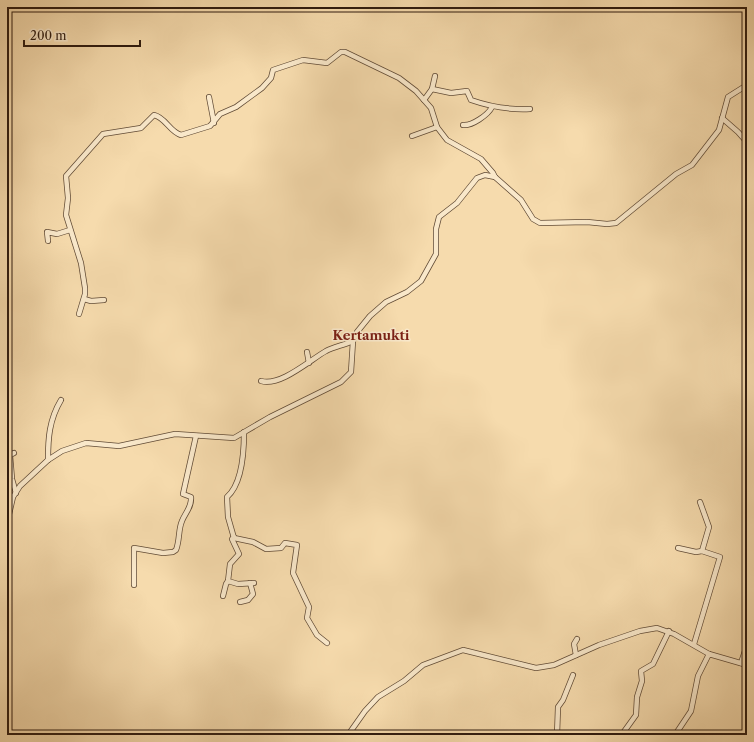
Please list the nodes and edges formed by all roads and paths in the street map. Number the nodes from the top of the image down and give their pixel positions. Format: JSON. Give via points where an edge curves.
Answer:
{"nodes":[{"id":1,"x":435,"y":76,"type":"dead end"},
{"id":2,"x":747,"y":85,"type":"edge"},
{"id":3,"x":432,"y":89,"type":"junction"},
{"id":4,"x":209,"y":97,"type":"dead end"},
{"id":5,"x":424,"y":100,"type":"junction"},
{"id":6,"x":492,"y":107,"type":"junction"},
{"id":7,"x":530,"y":109,"type":"dead end"},
{"id":8,"x":722,"y":118,"type":"junction"},
{"id":9,"x":214,"y":123,"type":"junction"},
{"id":10,"x":463,"y":125,"type":"dead end"},
{"id":11,"x":437,"y":127,"type":"junction"},
{"id":12,"x":412,"y":136,"type":"dead end"},
{"id":13,"x":746,"y":141,"type":"dead end"},
{"id":14,"x":495,"y":177,"type":"junction"},
{"id":15,"x":70,"y":230,"type":"junction"},
{"id":16,"x":48,"y":241,"type":"dead end"},
{"id":17,"x":84,"y":299,"type":"junction"},
{"id":18,"x":104,"y":300,"type":"dead end"},
{"id":19,"x":78,"y":314,"type":"dead end"},
{"id":20,"x":353,"y":341,"type":"junction"},
{"id":21,"x":308,"y":352,"type":"dead end"},
{"id":22,"x":309,"y":363,"type":"junction"},
{"id":23,"x":261,"y":381,"type":"dead end"},
{"id":24,"x":61,"y":400,"type":"dead end"},
{"id":25,"x":244,"y":432,"type":"junction"},
{"id":26,"x":196,"y":436,"type":"junction"},
{"id":27,"x":14,"y":453,"type":"dead end"},
{"id":28,"x":48,"y":460,"type":"junction"},
{"id":29,"x":15,"y":494,"type":"junction"},
{"id":30,"x":7,"y":496,"type":"edge"},
{"id":31,"x":700,"y":502,"type":"dead end"},
{"id":32,"x":7,"y":523,"type":"edge"},
{"id":33,"x":234,"y":537,"type":"junction"},
{"id":34,"x":678,"y":548,"type":"dead end"},
{"id":35,"x":702,"y":551,"type":"junction"},
{"id":36,"x":228,"y":581,"type":"junction"},
{"id":37,"x":134,"y":585,"type":"dead end"},
{"id":38,"x":223,"y":596,"type":"dead end"},
{"id":39,"x":240,"y":602,"type":"dead end"},
{"id":40,"x":669,"y":631,"type":"junction"},
{"id":41,"x":577,"y":639,"type":"dead end"},
{"id":42,"x":327,"y":643,"type":"dead end"},
{"id":43,"x":694,"y":644,"type":"junction"},
{"id":44,"x":746,"y":648,"type":"edge"},
{"id":45,"x":709,"y":654,"type":"junction"},
{"id":46,"x":576,"y":655,"type":"junction"},
{"id":47,"x":741,"y":663,"type":"junction"},
{"id":48,"x":747,"y":665,"type":"edge"},
{"id":49,"x":573,"y":675,"type":"dead end"},
{"id":50,"x":558,"y":734,"type":"edge"},
{"id":51,"x":348,"y":735,"type":"edge"},
{"id":52,"x":595,"y":735,"type":"edge"},
{"id":53,"x":604,"y":735,"type":"edge"},
{"id":54,"x":624,"y":735,"type":"edge"},
{"id":55,"x":675,"y":735,"type":"edge"}],
"edges":[{"from":1,"to":3,"type":"street"},
{"from":2,"to":8,"type":"street","via":[[728,97]]},
{"from":3,"to":5,"type":"street"},
{"from":3,"to":6,"type":"street","via":[[451,93],[467,91],[471,100]]},
{"from":4,"to":9,"type":"street"},
{"from":5,"to":9,"type":"street","via":[[399,78],[343,51],[327,63],[303,60],[273,70],[271,78],[262,88],[236,107],[220,114]]},
{"from":5,"to":11,"type":"street","via":[[431,108]]},
{"from":6,"to":7,"type":"street","via":[[509,110]]},
{"from":6,"to":10,"type":"street","via":[[471,125]]},
{"from":8,"to":13,"type":"street"},
{"from":8,"to":14,"type":"street","via":[[717,133],[692,165],[676,174],[613,224],[536,222],[521,200]]},
{"from":9,"to":15,"type":"street","via":[[181,135],[154,115],[141,128],[102,134],[66,176],[66,215]]},
{"from":11,"to":12,"type":"street"},
{"from":11,"to":14,"type":"street","via":[[450,142],[481,159]]},
{"from":14,"to":20,"type":"street","via":[[485,175],[477,178],[457,203],[439,217],[436,229],[436,254],[421,280],[407,292],[386,302],[370,316]]},
{"from":15,"to":16,"type":"street","via":[[57,234],[48,232]]},
{"from":15,"to":17,"type":"street","via":[[82,269]]},
{"from":17,"to":18,"type":"street"},
{"from":17,"to":19,"type":"street"},
{"from":20,"to":22,"type":"street","via":[[328,350]]},
{"from":20,"to":25,"type":"street","via":[[351,372],[346,379]]},
{"from":21,"to":22,"type":"street"},
{"from":22,"to":23,"type":"street","via":[[280,380]]},
{"from":24,"to":28,"type":"street","via":[[50,424]]},
{"from":25,"to":26,"type":"street","via":[[230,439]]},
{"from":25,"to":33,"type":"street","via":[[242,468],[233,490],[226,497]]},
{"from":26,"to":28,"type":"street","via":[[169,434],[119,446],[86,443],[57,453]]},
{"from":26,"to":37,"type":"street","via":[[183,494],[191,498],[191,502],[182,520],[176,550],[167,553],[134,548]]},
{"from":27,"to":29,"type":"street","via":[[10,455]]},
{"from":28,"to":29,"type":"street"},
{"from":29,"to":30,"type":"street"},
{"from":29,"to":32,"type":"street"},
{"from":31,"to":35,"type":"street","via":[[709,527]]},
{"from":33,"to":36,"type":"street","via":[[232,539],[239,554],[230,564]]},
{"from":33,"to":42,"type":"street","via":[[266,549],[281,548],[285,542],[297,545],[293,569],[295,577],[309,607],[308,618],[317,636]]},
{"from":34,"to":35,"type":"street"},
{"from":35,"to":43,"type":"street","via":[[720,557]]},
{"from":36,"to":38,"type":"street"},
{"from":36,"to":39,"type":"street","via":[[238,584],[252,583],[253,594],[248,600]]},
{"from":40,"to":43,"type":"street"},
{"from":40,"to":46,"type":"street","via":[[648,628]]},
{"from":40,"to":54,"type":"street","via":[[653,664],[641,671],[642,681],[636,697],[636,715]]},
{"from":41,"to":46,"type":"street","via":[[574,644]]},
{"from":43,"to":45,"type":"street"},
{"from":44,"to":47,"type":"street"},
{"from":45,"to":47,"type":"street"},
{"from":45,"to":55,"type":"street","via":[[698,676],[691,711]]},
{"from":46,"to":51,"type":"street","via":[[554,665],[536,668],[467,650],[460,651],[423,665],[404,682],[378,697]]},
{"from":47,"to":48,"type":"street"},
{"from":49,"to":50,"type":"street","via":[[558,707]]},
{"from":50,"to":52,"type":"street"},
{"from":53,"to":54,"type":"street"}]}
